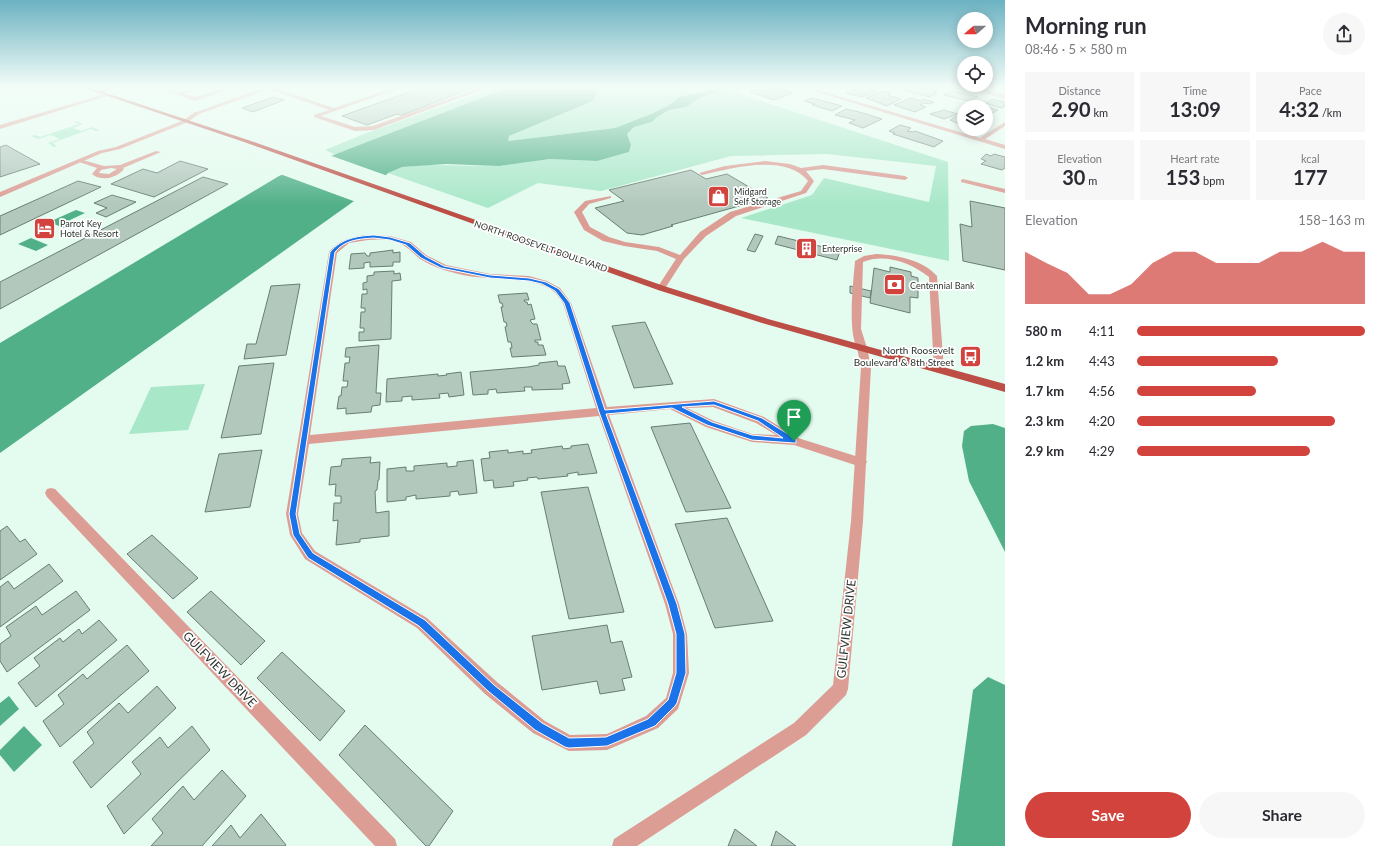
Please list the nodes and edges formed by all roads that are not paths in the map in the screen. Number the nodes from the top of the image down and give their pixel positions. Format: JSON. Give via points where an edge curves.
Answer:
{"nodes":[{"id":1,"x":172,"y":126,"type":"edge"},
{"id":2,"x":202,"y":126,"type":"edge"},
{"id":3,"x":347,"y":126,"type":"edge"},
{"id":4,"x":378,"y":126,"type":"edge"},
{"id":5,"x":935,"y":126,"type":"edge"},
{"id":6,"x":1001,"y":126,"type":"edge"},
{"id":7,"x":980,"y":140,"type":"junction"},
{"id":8,"x":114,"y":142,"type":"dead end"},
{"id":9,"x":1005,"y":147,"type":"edge"},
{"id":10,"x":100,"y":152,"type":"junction"},
{"id":11,"x":158,"y":152,"type":"dead end"},
{"id":12,"x":79,"y":161,"type":"junction"},
{"id":13,"x":802,"y":170,"type":"junction"},
{"id":14,"x":702,"y":172,"type":"dead end"},
{"id":15,"x":905,"y":178,"type":"dead end"},
{"id":16,"x":963,"y":181,"type":"dead end"},
{"id":17,"x":1005,"y":191,"type":"edge"},
{"id":18,"x":0,"y":195,"type":"edge"},
{"id":19,"x":609,"y":197,"type":"dead end"},
{"id":20,"x":681,"y":258,"type":"junction"},
{"id":21,"x":661,"y":288,"type":"junction"},
{"id":22,"x":862,"y":348,"type":"junction"},
{"id":23,"x":939,"y":370,"type":"junction"},
{"id":24,"x":1005,"y":388,"type":"edge"},
{"id":25,"x":672,"y":405,"type":"junction"},
{"id":26,"x":602,"y":412,"type":"junction"},
{"id":27,"x":303,"y":440,"type":"junction"},
{"id":28,"x":794,"y":441,"type":"junction"},
{"id":29,"x":861,"y":462,"type":"junction"},
{"id":30,"x":51,"y":493,"type":"dead end"},
{"id":31,"x":388,"y":846,"type":"edge"},
{"id":32,"x":621,"y":846,"type":"edge"}],
"edges":[{"from":1,"to":10,"type":"street","via":[[118,148]]},
{"from":2,"to":21,"type":"main road","name":"NORTH ROOSEVELT BOULEVARD"},
{"from":3,"to":4,"type":"street","via":[[355,129]]},
{"from":5,"to":7,"type":"street"},
{"from":6,"to":7,"type":"street"},
{"from":7,"to":9,"type":"street"},
{"from":8,"to":10,"type":"street","via":[[107,144]]},
{"from":10,"to":12,"type":"street"},
{"from":11,"to":12,"type":"street","via":[[120,167],[102,167]]},
{"from":12,"to":18,"type":"street"},
{"from":13,"to":14,"type":"street","via":[[777,164],[751,164]]},
{"from":13,"to":15,"type":"street","via":[[823,167]]},
{"from":13,"to":20,"type":"street","via":[[810,181],[804,192],[733,214],[703,234]]},
{"from":16,"to":17,"type":"street"},
{"from":19,"to":20,"type":"street","via":[[587,202],[578,212],[587,228],[606,239],[659,249]]},
{"from":20,"to":21,"type":"street"},
{"from":21,"to":22,"type":"main road","name":"NORTH ROOSEVELT BOULEVARD"},
{"from":22,"to":23,"type":"main road","name":"NORTH ROOSEVELT BOULEVARD"},
{"from":22,"to":23,"type":"street","name":"GULFVIEW DRIVE","via":[[856,329],[859,261],[864,257],[876,256],[907,261],[933,276]]},
{"from":22,"to":29,"type":"street","name":"GULFVIEW DRIVE","via":[[866,367]]},
{"from":23,"to":24,"type":"main road","name":"NORTH ROOSEVELT BOULEVARD"},
{"from":25,"to":26,"type":"street"},
{"from":25,"to":28,"type":"street","via":[[710,424],[752,438]]},
{"from":25,"to":28,"type":"street","via":[[714,403],[760,420]]},
{"from":26,"to":27,"type":"street"},
{"from":26,"to":27,"type":"street","via":[[567,303],[557,290],[529,279],[490,277],[443,267],[423,257],[408,244],[390,238],[357,238],[345,241],[333,252]]},
{"from":26,"to":27,"type":"street","via":[[672,604],[680,634],[681,673],[672,703],[652,722],[607,742],[569,743],[539,727],[491,688],[422,623],[310,555],[296,535],[292,514]]},
{"from":28,"to":29,"type":"street"},
{"from":29,"to":32,"type":"street","name":"GULFVIEW DRIVE","via":[[840,689],[800,729]]},
{"from":30,"to":31,"type":"street","name":"GULFVIEW DRIVE"}]}
